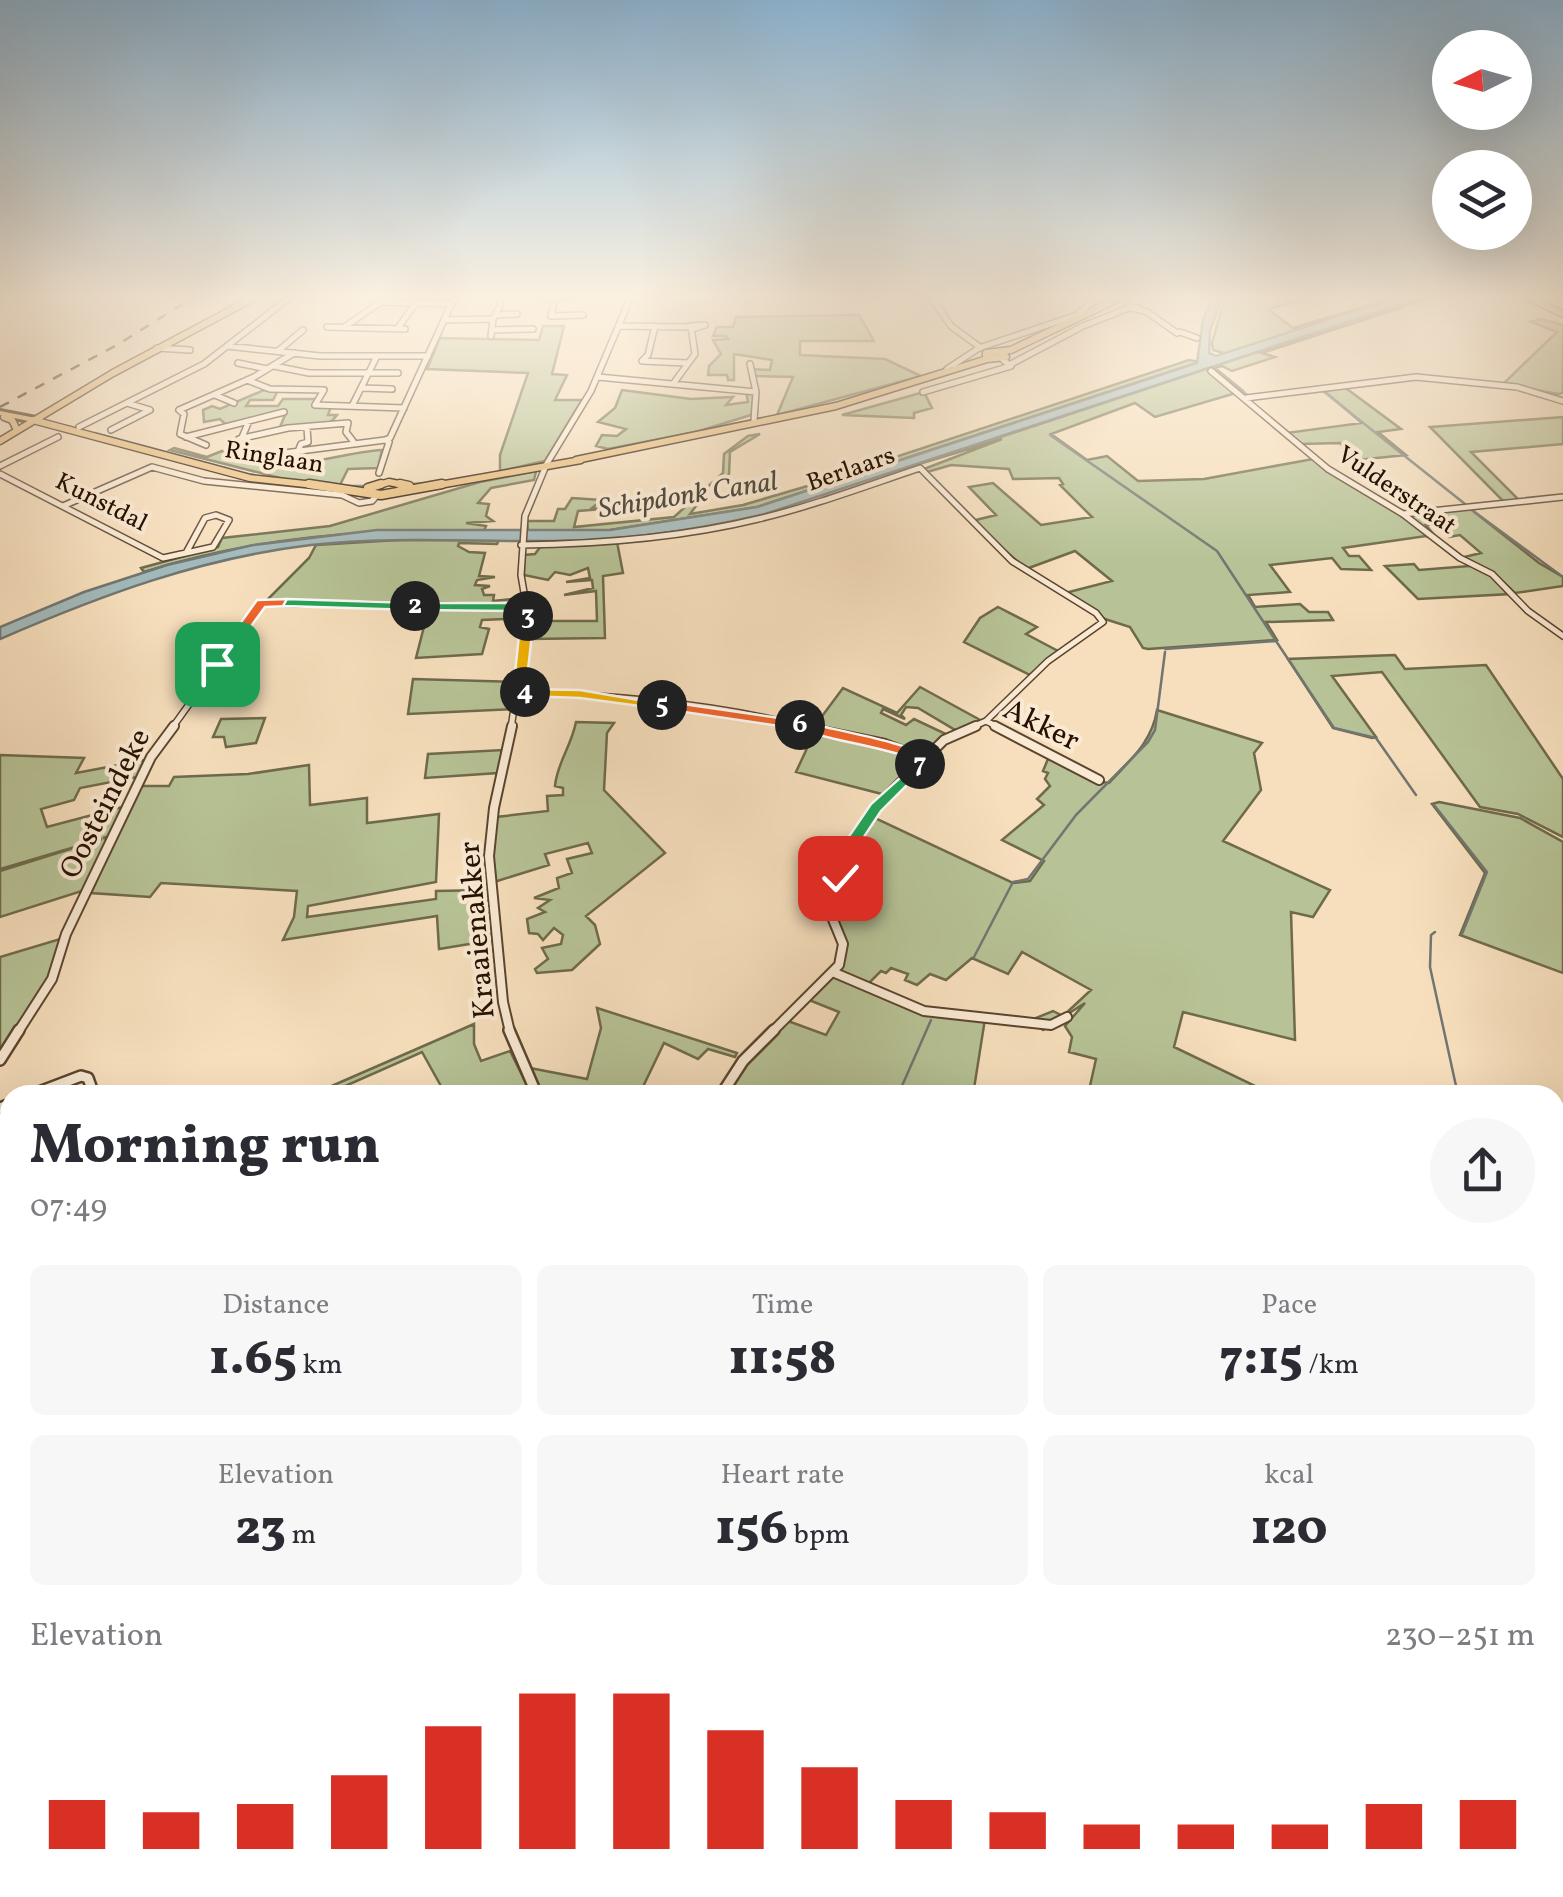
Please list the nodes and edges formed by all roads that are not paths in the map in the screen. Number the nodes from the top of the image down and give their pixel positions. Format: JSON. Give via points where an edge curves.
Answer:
{"nodes":[{"id":1,"x":98,"y":383,"type":"edge"},
{"id":2,"x":168,"y":383,"type":"edge"},
{"id":3,"x":240,"y":383,"type":"edge"},
{"id":4,"x":252,"y":383,"type":"edge"},
{"id":5,"x":363,"y":383,"type":"edge"},
{"id":6,"x":415,"y":383,"type":"edge"},
{"id":7,"x":595,"y":383,"type":"edge"},
{"id":8,"x":657,"y":383,"type":"edge"},
{"id":9,"x":754,"y":383,"type":"edge"},
{"id":10,"x":919,"y":383,"type":"edge"},
{"id":11,"x":950,"y":383,"type":"edge"},
{"id":12,"x":1227,"y":383,"type":"edge"},
{"id":13,"x":1371,"y":383,"type":"edge"},
{"id":14,"x":1472,"y":383,"type":"edge"},
{"id":15,"x":673,"y":384,"type":"joint"},
{"id":16,"x":360,"y":388,"type":"junction"},
{"id":17,"x":392,"y":389,"type":"dead end"},
{"id":18,"x":756,"y":392,"type":"junction"},
{"id":19,"x":924,"y":392,"type":"dead end"},
{"id":20,"x":213,"y":395,"type":"junction"},
{"id":21,"x":1561,"y":397,"type":"edge"},
{"id":22,"x":1246,"y":398,"type":"junction"},
{"id":23,"x":127,"y":402,"type":"junction"},
{"id":24,"x":234,"y":402,"type":"dead end"},
{"id":25,"x":352,"y":406,"type":"junction"},
{"id":26,"x":403,"y":406,"type":"junction"},
{"id":27,"x":284,"y":412,"type":"dead end"},
{"id":28,"x":1,"y":415,"type":"edge"},
{"id":29,"x":20,"y":417,"type":"junction"},
{"id":30,"x":37,"y":419,"type":"junction"},
{"id":31,"x":249,"y":420,"type":"junction"},
{"id":32,"x":754,"y":420,"type":"dead end"},
{"id":33,"x":51,"y":427,"type":"junction"},
{"id":34,"x":78,"y":427,"type":"dead end"},
{"id":35,"x":307,"y":428,"type":"junction"},
{"id":36,"x":111,"y":430,"type":"dead end"},
{"id":37,"x":17,"y":432,"type":"junction"},
{"id":38,"x":58,"y":437,"type":"dead end"},
{"id":39,"x":186,"y":437,"type":"junction"},
{"id":40,"x":239,"y":439,"type":"junction"},
{"id":41,"x":388,"y":440,"type":"junction"},
{"id":42,"x":353,"y":441,"type":"junction"},
{"id":43,"x":0,"y":443,"type":"edge"},
{"id":44,"x":206,"y":446,"type":"dead end"},
{"id":45,"x":297,"y":454,"type":"junction"},
{"id":46,"x":581,"y":460,"type":"junction"},
{"id":47,"x":0,"y":466,"type":"edge"},
{"id":48,"x":544,"y":467,"type":"junction"},
{"id":49,"x":378,"y":473,"type":"dead end"},
{"id":50,"x":0,"y":474,"type":"edge"},
{"id":51,"x":378,"y":492,"type":"junction"},
{"id":52,"x":1563,"y":497,"type":"edge"},
{"id":53,"x":63,"y":506,"type":"junction"},
{"id":54,"x":1404,"y":514,"type":"junction"},
{"id":55,"x":522,"y":544,"type":"junction"},
{"id":56,"x":185,"y":554,"type":"junction"},
{"id":57,"x":528,"y":607,"type":"junction"},
{"id":58,"x":1563,"y":636,"type":"edge"},
{"id":59,"x":519,"y":692,"type":"junction"},
{"id":60,"x":986,"y":720,"type":"junction"},
{"id":61,"x":925,"y":759,"type":"junction"},
{"id":62,"x":1099,"y":780,"type":"dead end"},
{"id":63,"x":835,"y":973,"type":"junction"},
{"id":64,"x":1067,"y":1017,"type":"dead end"},
{"id":65,"x":0,"y":1060,"type":"edge"},
{"id":66,"x":57,"y":1085,"type":"edge"},
{"id":67,"x":90,"y":1085,"type":"edge"},
{"id":68,"x":533,"y":1085,"type":"edge"},
{"id":69,"x":727,"y":1085,"type":"edge"}],
"edges":[{"from":1,"to":30,"type":"main road"},
{"from":2,"to":23,"type":"street"},
{"from":3,"to":20,"type":"street"},
{"from":4,"to":25,"type":"street","via":[[270,390],[324,390],[315,406]]},
{"from":5,"to":16,"type":"street"},
{"from":6,"to":26,"type":"street"},
{"from":7,"to":48,"type":"street"},
{"from":8,"to":15,"type":"street"},
{"from":9,"to":18,"type":"street"},
{"from":10,"to":46,"type":"main road"},
{"from":11,"to":19,"type":"street"},
{"from":12,"to":22,"type":"street","name":"Vulderstraat"},
{"from":13,"to":22,"type":"street"},
{"from":14,"to":21,"type":"street"},
{"from":15,"to":18,"type":"street"},
{"from":16,"to":17,"type":"street"},
{"from":16,"to":25,"type":"street"},
{"from":18,"to":32,"type":"street"},
{"from":20,"to":24,"type":"street"},
{"from":20,"to":39,"type":"street","via":[[180,410],[180,434]]},
{"from":22,"to":54,"type":"street","name":"Vulderstraat","via":[[1328,470]]},
{"from":23,"to":34,"type":"street"},
{"from":23,"to":36,"type":"street","via":[[150,410]]},
{"from":25,"to":26,"type":"street"},
{"from":26,"to":41,"type":"street"},
{"from":27,"to":31,"type":"street"},
{"from":28,"to":29,"type":"highway","name":"Ringlaan"},
{"from":28,"to":30,"type":"highway","name":"Ringlaan"},
{"from":28,"to":37,"type":"main road"},
{"from":29,"to":30,"type":"highway","name":"Ringlaan"},
{"from":29,"to":30,"type":"main road"},
{"from":30,"to":33,"type":"main road","name":"Ringlaan"},
{"from":30,"to":37,"type":"main road"},
{"from":31,"to":39,"type":"street"},
{"from":31,"to":40,"type":"street"},
{"from":33,"to":37,"type":"main road"},
{"from":33,"to":51,"type":"main road","name":"Ringlaan","via":[[262,481]]},
{"from":35,"to":40,"type":"street"},
{"from":35,"to":42,"type":"street","via":[[348,423]]},
{"from":35,"to":45,"type":"street","via":[[308,442]]},
{"from":37,"to":43,"type":"main road"},
{"from":38,"to":47,"type":"street"},
{"from":39,"to":44,"type":"street"},
{"from":40,"to":45,"type":"street","via":[[257,453]]},
{"from":41,"to":42,"type":"street"},
{"from":41,"to":49,"type":"street"},
{"from":42,"to":45,"type":"street"},
{"from":46,"to":48,"type":"main road"},
{"from":46,"to":48,"type":"main road"},
{"from":48,"to":51,"type":"main road"},
{"from":48,"to":55,"type":"street","via":[[528,503]]},
{"from":50,"to":53,"type":"street","name":"Kunstdal"},
{"from":51,"to":53,"type":"street","via":[[374,504],[360,505],[336,495],[200,480],[152,467]]},
{"from":52,"to":54,"type":"street"},
{"from":53,"to":56,"type":"street","name":"Kunstdal","via":[[163,558]]},
{"from":54,"to":58,"type":"street","name":"Vulderstraat","via":[[1442,546],[1492,574]]},
{"from":55,"to":57,"type":"street","name":"Kraaienakker"},
{"from":55,"to":60,"type":"street","name":"Berlaars","via":[[714,529],[920,468],[1012,561],[1104,622],[1048,661]]},
{"from":56,"to":56,"type":"street","via":[[212,547],[229,520],[205,518]]},
{"from":57,"to":59,"type":"street","name":"Kraaienakker"},
{"from":57,"to":65,"type":"street","name":"Oosteindeke","via":[[262,603],[150,757],[66,934],[52,979]]},
{"from":59,"to":61,"type":"street","via":[[774,719]]},
{"from":59,"to":68,"type":"street","name":"Kraaienakker","via":[[489,856],[503,1002]]},
{"from":60,"to":61,"type":"street","name":"Akker","via":[[944,740]]},
{"from":60,"to":62,"type":"street","name":"Akker"},
{"from":61,"to":63,"type":"street","name":"Akker","via":[[876,807],[841,861],[827,905],[843,944]]},
{"from":63,"to":64,"type":"street","via":[[930,1012],[1051,1025]]},
{"from":63,"to":69,"type":"street","via":[[743,1061]]},
{"from":66,"to":67,"type":"street","via":[[81,1076]]}]}
